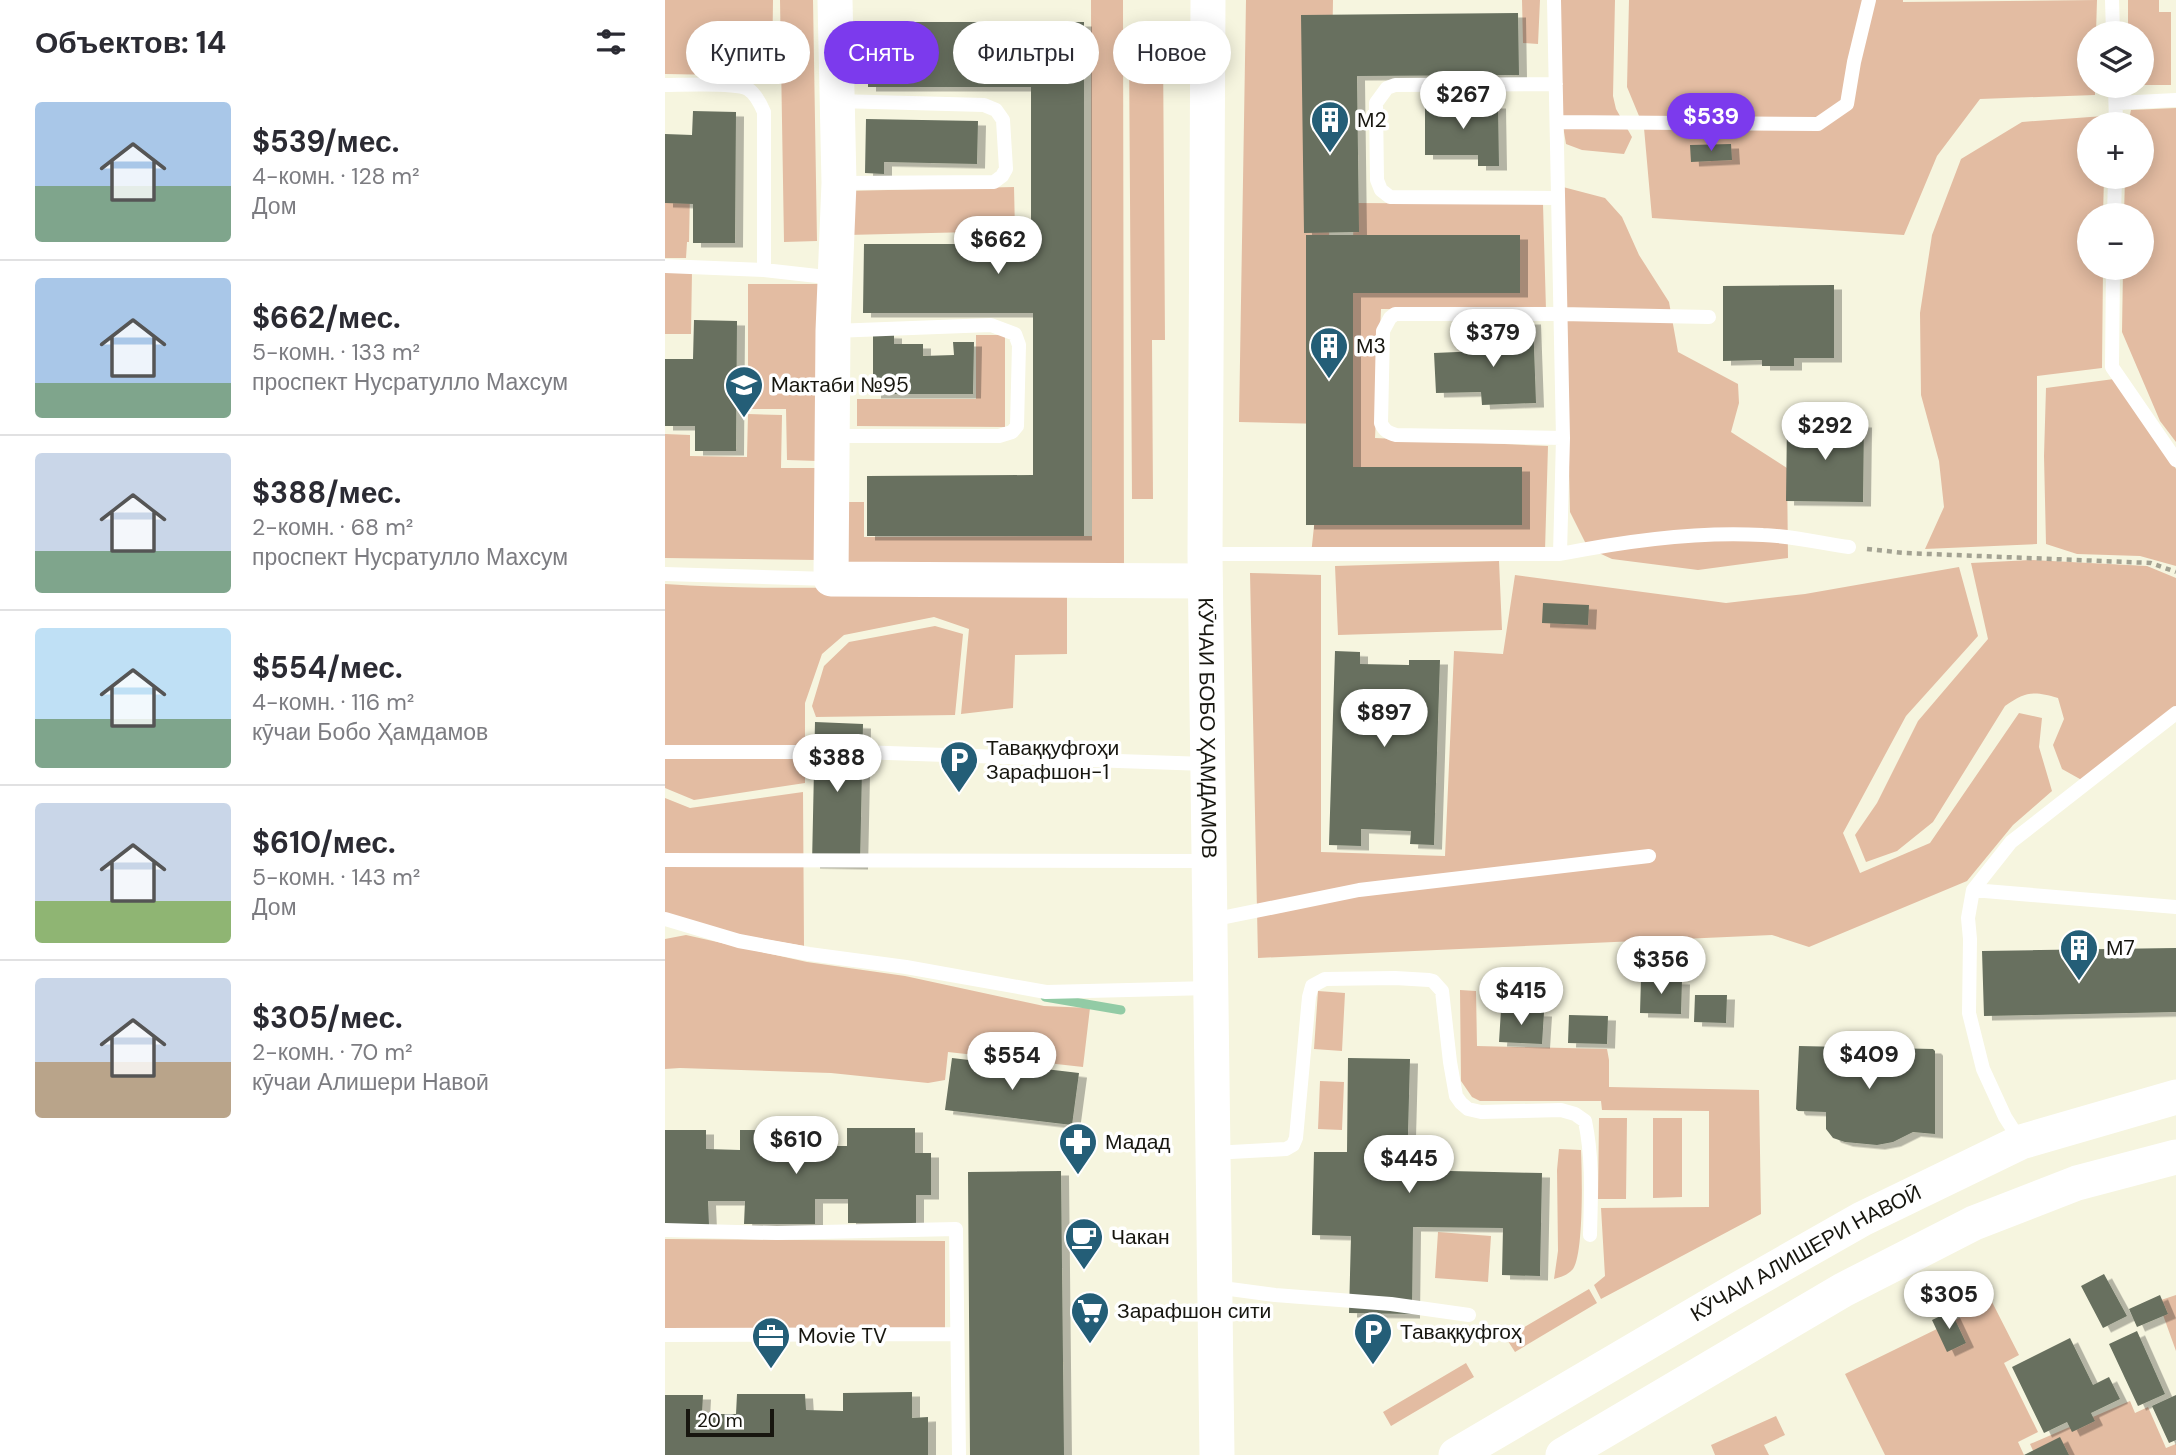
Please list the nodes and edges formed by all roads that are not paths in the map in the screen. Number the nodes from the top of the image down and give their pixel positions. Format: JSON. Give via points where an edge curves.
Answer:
{"nodes":[{"id":1,"x":835,"y":0,"type":"edge"},
{"id":2,"x":1208,"y":0,"type":"edge"},
{"id":3,"x":1554,"y":0,"type":"edge"},
{"id":4,"x":1869,"y":0,"type":"edge"},
{"id":5,"x":2112,"y":0,"type":"edge"},
{"id":6,"x":2113,"y":21,"type":"edge"},
{"id":7,"x":1556,"y":84,"type":"junction"},
{"id":8,"x":665,"y":85,"type":"edge"},
{"id":9,"x":2116,"y":98,"type":"edge"},
{"id":10,"x":2176,"y":100,"type":"edge"},
{"id":11,"x":837,"y":101,"type":"junction"},
{"id":12,"x":2116,"y":103,"type":"junction"},
{"id":13,"x":2116,"y":112,"type":"edge"},
{"id":14,"x":1557,"y":122,"type":"junction"},
{"id":15,"x":839,"y":183,"type":"junction"},
{"id":16,"x":1558,"y":198,"type":"junction"},
{"id":17,"x":665,"y":266,"type":"edge"},
{"id":18,"x":764,"y":270,"type":"junction"},
{"id":19,"x":835,"y":278,"type":"junction"},
{"id":20,"x":2113,"y":280,"type":"edge"},
{"id":21,"x":1561,"y":314,"type":"junction"},
{"id":22,"x":1709,"y":317,"type":"dead end"},
{"id":23,"x":833,"y":331,"type":"junction"},
{"id":24,"x":833,"y":436,"type":"junction"},
{"id":25,"x":1563,"y":438,"type":"junction"},
{"id":26,"x":2176,"y":460,"type":"edge"},
{"id":27,"x":1849,"y":547,"type":"road end"},
{"id":28,"x":1560,"y":554,"type":"junction"},
{"id":29,"x":1205,"y":568,"type":"junction"},
{"id":30,"x":665,"y":574,"type":"edge"},
{"id":31,"x":831,"y":579,"type":"junction"},
{"id":32,"x":2176,"y":713,"type":"edge"},
{"id":33,"x":665,"y":752,"type":"edge"},
{"id":34,"x":1208,"y":764,"type":"junction"},
{"id":35,"x":1649,"y":856,"type":"dead end"},
{"id":36,"x":665,"y":860,"type":"edge"},
{"id":37,"x":1209,"y":860,"type":"junction"},
{"id":38,"x":1973,"y":890,"type":"junction"},
{"id":39,"x":2176,"y":907,"type":"edge"},
{"id":40,"x":665,"y":919,"type":"edge"},
{"id":41,"x":1210,"y":920,"type":"junction"},
{"id":42,"x":1211,"y":988,"type":"junction"},
{"id":43,"x":2176,"y":1097,"type":"edge"},
{"id":44,"x":2021,"y":1142,"type":"junction"},
{"id":45,"x":1213,"y":1153,"type":"junction"},
{"id":46,"x":2176,"y":1157,"type":"edge"},
{"id":47,"x":665,"y":1230,"type":"edge"},
{"id":48,"x":1590,"y":1235,"type":"dead end"},
{"id":49,"x":1215,"y":1287,"type":"junction"},
{"id":50,"x":1469,"y":1315,"type":"dead end"},
{"id":51,"x":957,"y":1334,"type":"junction"},
{"id":52,"x":665,"y":1335,"type":"edge"},
{"id":53,"x":959,"y":1455,"type":"edge"},
{"id":54,"x":1217,"y":1455,"type":"edge"},
{"id":55,"x":1456,"y":1455,"type":"edge"},
{"id":56,"x":1563,"y":1455,"type":"edge"}],
"edges":[{"from":1,"to":11,"type":"street"},
{"from":2,"to":29,"type":"street","name":"КӮЧАИ БОБО ҲАМДАМОВ"},
{"from":3,"to":7,"type":"lane"},
{"from":4,"to":14,"type":"lane","via":[[1847,104],[1818,124]]},
{"from":5,"to":6,"type":"lane"},
{"from":7,"to":14,"type":"lane"},
{"from":7,"to":16,"type":"lane","via":[[1387,88],[1376,103],[1377,180],[1390,197]]},
{"from":8,"to":18,"type":"lane","via":[[748,89],[758,100],[764,112]]},
{"from":9,"to":12,"type":"lane"},
{"from":10,"to":12,"type":"lane"},
{"from":11,"to":15,"type":"street"},
{"from":11,"to":15,"type":"lane","via":[[984,105],[996,110],[1003,120],[1006,169],[994,183]]},
{"from":12,"to":13,"type":"lane"},
{"from":14,"to":16,"type":"lane"},
{"from":15,"to":19,"type":"street"},
{"from":16,"to":21,"type":"lane"},
{"from":17,"to":18,"type":"lane"},
{"from":18,"to":19,"type":"lane"},
{"from":19,"to":23,"type":"street"},
{"from":20,"to":26,"type":"lane","via":[[2112,367]]},
{"from":21,"to":22,"type":"lane"},
{"from":21,"to":25,"type":"lane"},
{"from":21,"to":25,"type":"lane","via":[[1395,314],[1383,331],[1381,423],[1396,435]]},
{"from":23,"to":24,"type":"street"},
{"from":23,"to":24,"type":"lane","via":[[991,325],[1015,334],[1019,345],[1017,426],[1007,435]]},
{"from":24,"to":31,"type":"street"},
{"from":25,"to":28,"type":"lane"},
{"from":27,"to":28,"type":"lane","via":[[1763,535],[1702,536]]},
{"from":28,"to":29,"type":"lane"},
{"from":29,"to":31,"type":"street"},
{"from":29,"to":34,"type":"street","name":"КӮЧАИ БОБО ҲАМДАМОВ"},
{"from":30,"to":31,"type":"lane"},
{"from":32,"to":38,"type":"lane","via":[[2011,842]]},
{"from":33,"to":34,"type":"lane","via":[[859,752]]},
{"from":34,"to":37,"type":"street","name":"КӮЧАИ БОБО ҲАМДАМОВ"},
{"from":35,"to":41,"type":"lane","via":[[1359,890]]},
{"from":36,"to":37,"type":"lane"},
{"from":37,"to":41,"type":"street","name":"КӮЧАИ БОБО ҲАМДАМОВ"},
{"from":38,"to":39,"type":"lane"},
{"from":38,"to":44,"type":"lane","via":[[1968,918],[1969,1013],[1983,1069],[2004,1117]]},
{"from":40,"to":42,"type":"lane","via":[[739,941],[1046,992]]},
{"from":41,"to":42,"type":"street","name":"КӮЧАИ БОБО ҲАМДАМОВ"},
{"from":42,"to":45,"type":"street","name":"КӮЧАИ БОБО ҲАМДАМОВ"},
{"from":43,"to":44,"type":"street","name":"КӮЧАИ АЛИШЕРИ НАВОӢ"},
{"from":44,"to":55,"type":"street","name":"КӮЧАИ АЛИШЕРИ НАВОӢ","via":[[1861,1219]]},
{"from":45,"to":48,"type":"lane","via":[[1293,1145],[1312,986],[1325,979],[1429,980],[1442,991],[1450,1062],[1461,1103],[1482,1112],[1560,1110],[1585,1121],[1592,1172]]},
{"from":45,"to":49,"type":"street","name":"КӮЧАИ БОБО ҲАМДАМОВ"},
{"from":46,"to":56,"type":"street","via":[[2077,1183],[1973,1223],[1843,1290]]},
{"from":47,"to":51,"type":"lane","via":[[956,1229]]},
{"from":49,"to":50,"type":"lane"},
{"from":49,"to":54,"type":"street","name":"КӮЧАИ БОБО ҲАМДАМОВ"},
{"from":51,"to":52,"type":"lane"},
{"from":51,"to":53,"type":"lane"}]}
